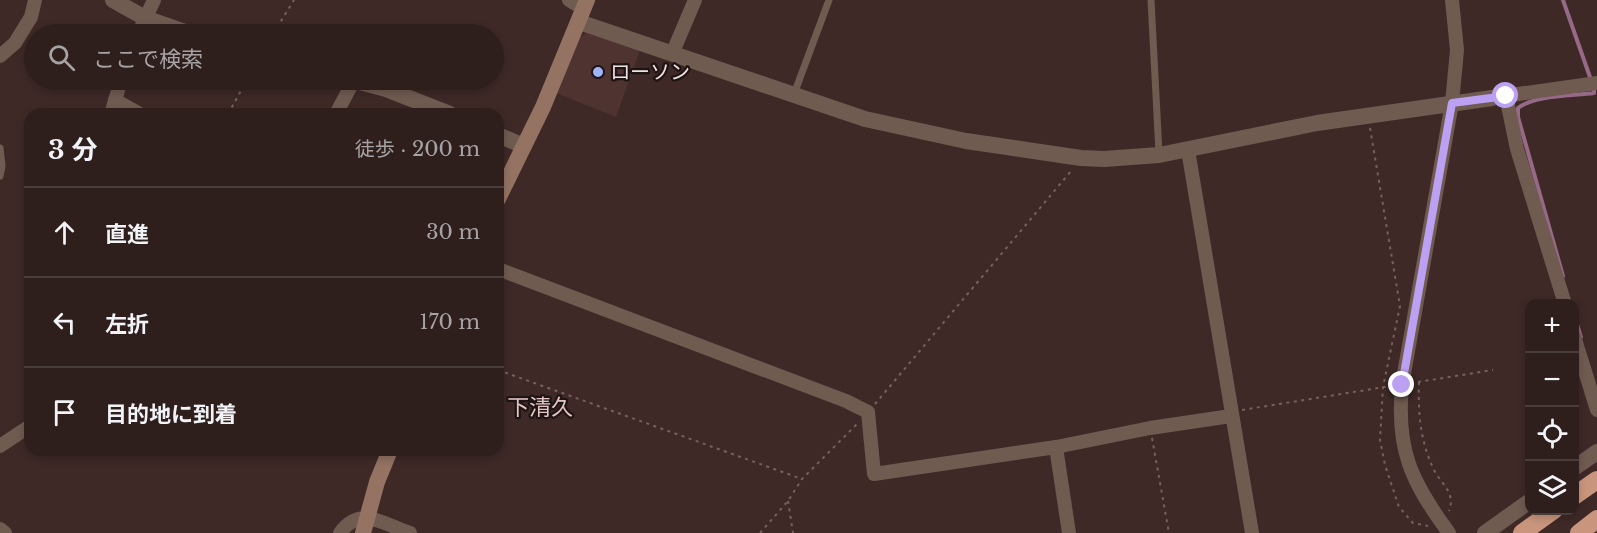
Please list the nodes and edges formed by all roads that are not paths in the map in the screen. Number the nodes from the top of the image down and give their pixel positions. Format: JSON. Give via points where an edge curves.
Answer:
{"nodes":[{"id":1,"x":35,"y":0,"type":"edge"},
{"id":2,"x":114,"y":0,"type":"edge"},
{"id":3,"x":154,"y":0,"type":"edge"},
{"id":4,"x":569,"y":0,"type":"edge"},
{"id":5,"x":695,"y":0,"type":"edge"},
{"id":6,"x":829,"y":0,"type":"edge"},
{"id":7,"x":1151,"y":0,"type":"edge"},
{"id":8,"x":1452,"y":0,"type":"edge"},
{"id":9,"x":583,"y":10,"type":"edge"},
{"id":10,"x":145,"y":18,"type":"junction"},
{"id":11,"x":27,"y":24,"type":"edge"},
{"id":12,"x":142,"y":24,"type":"edge"},
{"id":13,"x":162,"y":24,"type":"edge"},
{"id":14,"x":24,"y":29,"type":"edge"},
{"id":15,"x":672,"y":54,"type":"junction"},
{"id":16,"x":0,"y":56,"type":"edge"},
{"id":17,"x":1597,"y":83,"type":"edge"},
{"id":18,"x":118,"y":90,"type":"edge"},
{"id":19,"x":348,"y":90,"type":"edge"},
{"id":20,"x":384,"y":90,"type":"edge"},
{"id":21,"x":793,"y":96,"type":"junction"},
{"id":22,"x":1499,"y":97,"type":"junction"},
{"id":23,"x":115,"y":100,"type":"junction"},
{"id":24,"x":1452,"y":103,"type":"junction"},
{"id":25,"x":113,"y":108,"type":"edge"},
{"id":26,"x":129,"y":108,"type":"edge"},
{"id":27,"x":339,"y":108,"type":"edge"},
{"id":28,"x":435,"y":108,"type":"edge"},
{"id":29,"x":504,"y":138,"type":"edge"},
{"id":30,"x":524,"y":146,"type":"junction"},
{"id":31,"x":0,"y":148,"type":"edge"},
{"id":32,"x":1188,"y":150,"type":"junction"},
{"id":33,"x":1159,"y":155,"type":"junction"},
{"id":34,"x":0,"y":176,"type":"edge"},
{"id":35,"x":504,"y":187,"type":"edge"},
{"id":36,"x":504,"y":271,"type":"edge"},
{"id":37,"x":1564,"y":299,"type":"edge"},
{"id":38,"x":1579,"y":349,"type":"edge"},
{"id":39,"x":1597,"y":410,"type":"edge"},
{"id":40,"x":1231,"y":414,"type":"junction"},
{"id":41,"x":24,"y":430,"type":"edge"},
{"id":42,"x":0,"y":446,"type":"edge"},
{"id":43,"x":1056,"y":447,"type":"junction"},
{"id":44,"x":1597,"y":452,"type":"edge"},
{"id":45,"x":388,"y":456,"type":"edge"},
{"id":46,"x":1579,"y":465,"type":"edge"},
{"id":47,"x":1597,"y":480,"type":"edge"},
{"id":48,"x":1579,"y":493,"type":"edge"},
{"id":49,"x":1525,"y":505,"type":"edge"},
{"id":50,"x":1547,"y":515,"type":"edge"},
{"id":51,"x":1597,"y":519,"type":"edge"},
{"id":52,"x":364,"y":525,"type":"edge"},
{"id":53,"x":0,"y":530,"type":"edge"},
{"id":54,"x":5,"y":533,"type":"edge"},
{"id":55,"x":340,"y":533,"type":"edge"},
{"id":56,"x":410,"y":533,"type":"edge"},
{"id":57,"x":1069,"y":533,"type":"edge"},
{"id":58,"x":1252,"y":533,"type":"edge"},
{"id":59,"x":1449,"y":533,"type":"edge"},
{"id":60,"x":1485,"y":533,"type":"edge"},
{"id":61,"x":1522,"y":533,"type":"edge"},
{"id":62,"x":1579,"y":533,"type":"edge"}],
"edges":[{"from":1,"to":11,"type":"street"},
{"from":2,"to":10,"type":"street"},
{"from":3,"to":10,"type":"street"},
{"from":4,"to":9,"type":"street"},
{"from":5,"to":15,"type":"street"},
{"from":6,"to":21,"type":"lane"},
{"from":7,"to":33,"type":"lane"},
{"from":8,"to":24,"type":"street","via":[[1457,50]]},
{"from":9,"to":15,"type":"street"},
{"from":9,"to":30,"type":"main road"},
{"from":10,"to":12,"type":"street"},
{"from":10,"to":13,"type":"street"},
{"from":14,"to":16,"type":"street","via":[[15,44]]},
{"from":15,"to":21,"type":"street"},
{"from":17,"to":22,"type":"street"},
{"from":18,"to":23,"type":"street"},
{"from":19,"to":27,"type":"street"},
{"from":20,"to":28,"type":"street"},
{"from":21,"to":33,"type":"street","via":[[865,119],[966,141],[1081,158]]},
{"from":22,"to":24,"type":"street"},
{"from":22,"to":37,"type":"street"},
{"from":23,"to":25,"type":"street"},
{"from":23,"to":26,"type":"street"},
{"from":24,"to":32,"type":"street","via":[[1299,126]]},
{"from":24,"to":59,"type":"street","via":[[1400,404],[1406,459],[1426,501]]},
{"from":29,"to":30,"type":"street"},
{"from":30,"to":35,"type":"main road"},
{"from":31,"to":34,"type":"lane"},
{"from":32,"to":33,"type":"street"},
{"from":32,"to":40,"type":"street"},
{"from":36,"to":43,"type":"street","via":[[846,400],[868,412],[874,474]]},
{"from":38,"to":39,"type":"street"},
{"from":40,"to":43,"type":"street"},
{"from":40,"to":58,"type":"street"},
{"from":41,"to":42,"type":"street"},
{"from":43,"to":57,"type":"street"},
{"from":44,"to":46,"type":"street"},
{"from":45,"to":52,"type":"main road"},
{"from":47,"to":48,"type":"highway"},
{"from":49,"to":60,"type":"street"},
{"from":50,"to":61,"type":"highway"},
{"from":51,"to":62,"type":"highway"},
{"from":52,"to":55,"type":"street","via":[[352,520]]},
{"from":52,"to":56,"type":"street"},
{"from":53,"to":54,"type":"street"}]}
